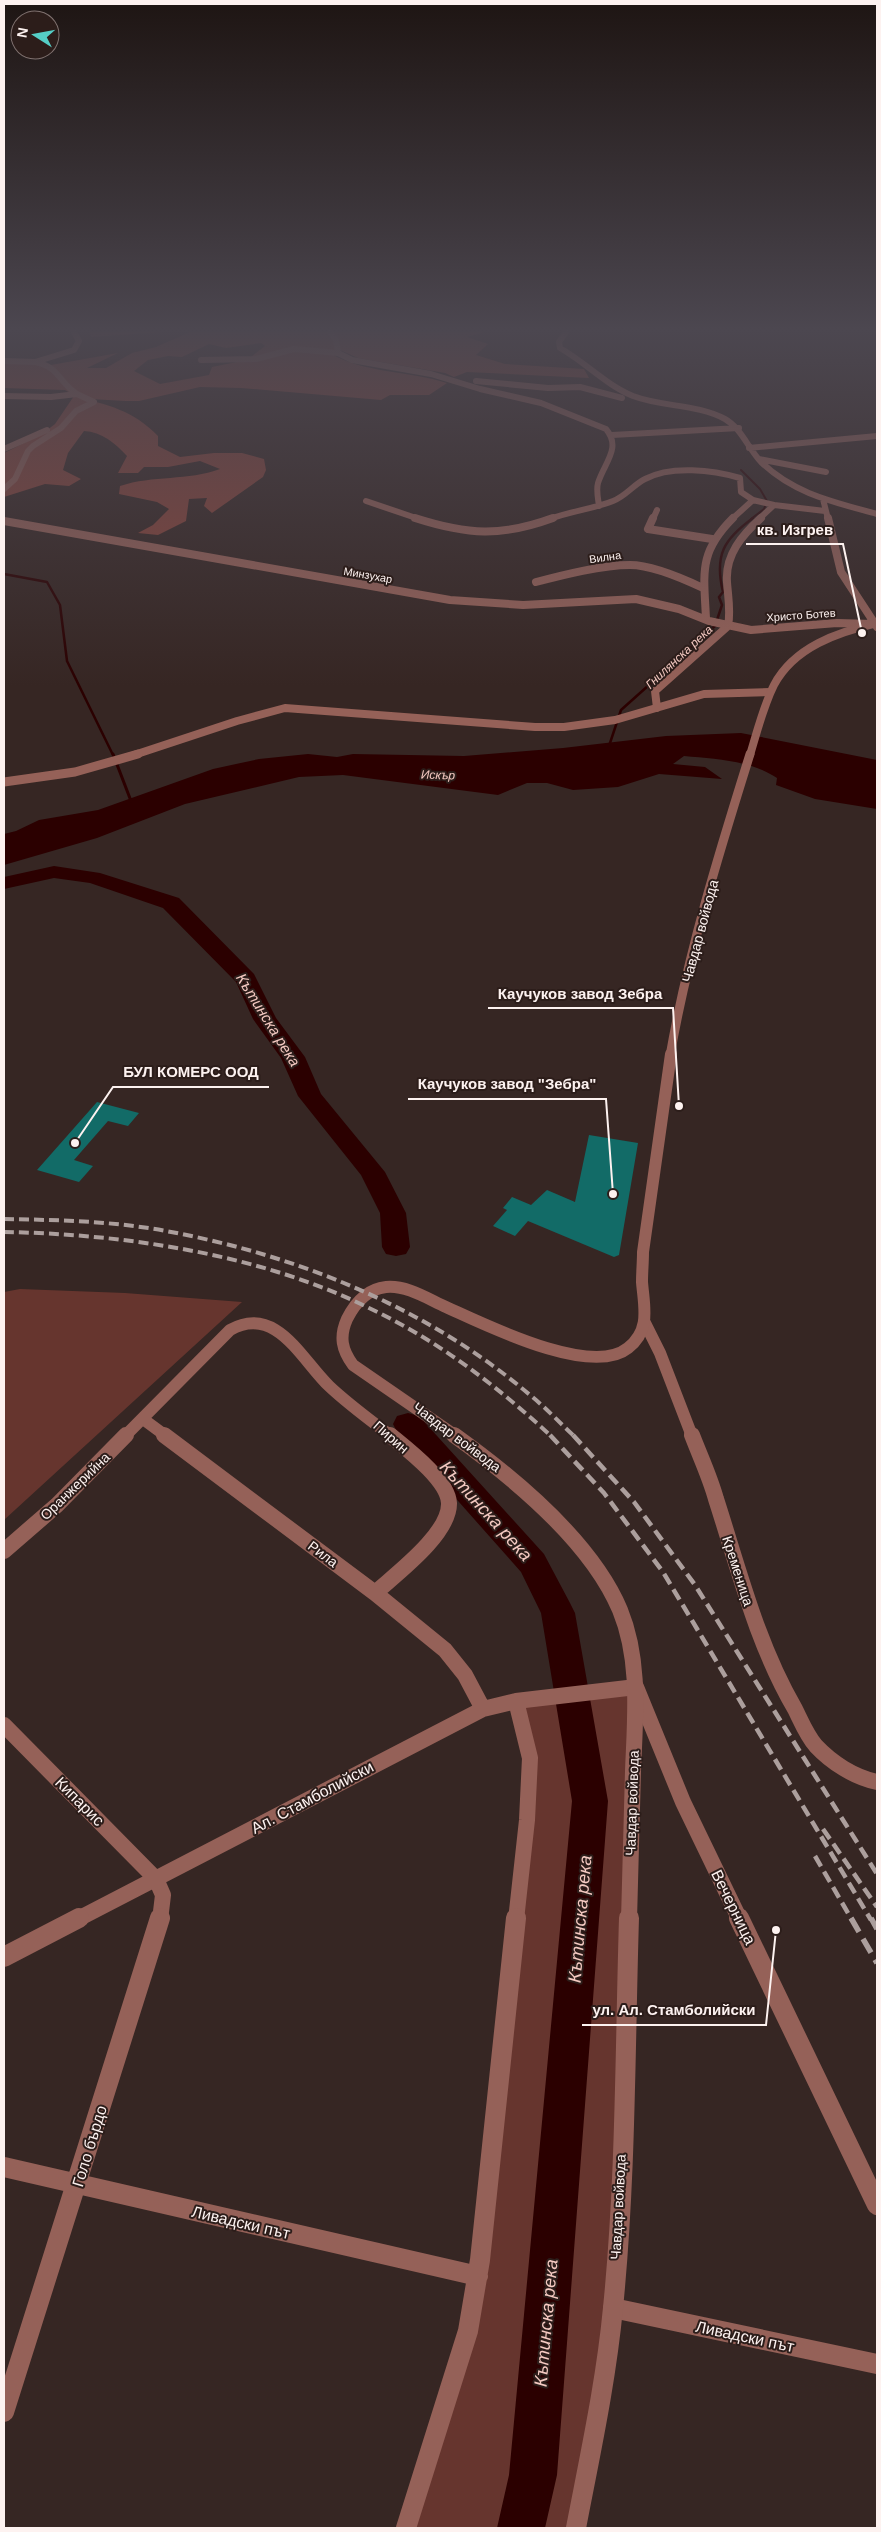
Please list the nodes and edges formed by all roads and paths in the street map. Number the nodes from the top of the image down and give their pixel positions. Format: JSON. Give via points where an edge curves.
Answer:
{"nodes":[{"id":1,"x":31,"y":450,"type":"edge"},
{"id":2,"x":612,"y":450,"type":"edge"},
{"id":3,"x":752,"y":450,"type":"edge"},
{"id":4,"x":759,"y":459,"type":"junction"},
{"id":5,"x":826,"y":472,"type":"dead end"},
{"id":6,"x":4,"y":489,"type":"edge"},
{"id":7,"x":823,"y":499,"type":"junction"},
{"id":8,"x":366,"y":501,"type":"dead end"},
{"id":9,"x":756,"y":501,"type":"junction"},
{"id":10,"x":772,"y":504,"type":"junction"},
{"id":11,"x":599,"y":506,"type":"junction"},
{"id":12,"x":657,"y":510,"type":"dead end"},
{"id":13,"x":825,"y":510,"type":"junction"},
{"id":14,"x":877,"y":514,"type":"edge"},
{"id":15,"x":4,"y":521,"type":"edge"},
{"id":16,"x":712,"y":539,"type":"junction"},
{"id":17,"x":536,"y":582,"type":"dead end"},
{"id":18,"x":703,"y":588,"type":"junction"},
{"id":19,"x":708,"y":620,"type":"junction"},
{"id":20,"x":725,"y":625,"type":"junction"},
{"id":21,"x":876,"y":625,"type":"edge"},
{"id":22,"x":770,"y":692,"type":"junction"},
{"id":23,"x":657,"y":708,"type":"junction"},
{"id":24,"x":4,"y":782,"type":"edge"},
{"id":25,"x":645,"y":1323,"type":"junction"},
{"id":26,"x":230,"y":1330,"type":"joint"},
{"id":27,"x":143,"y":1419,"type":"junction"},
{"id":28,"x":4,"y":1550,"type":"edge"},
{"id":29,"x":375,"y":1593,"type":"junction"},
{"id":30,"x":636,"y":1688,"type":"junction"},
{"id":31,"x":516,"y":1701,"type":"junction"},
{"id":32,"x":483,"y":1709,"type":"junction"},
{"id":33,"x":4,"y":1726,"type":"edge"},
{"id":34,"x":877,"y":1782,"type":"edge"},
{"id":35,"x":156,"y":1879,"type":"junction"},
{"id":36,"x":4,"y":1958,"type":"edge"},
{"id":37,"x":4,"y":2168,"type":"edge"},
{"id":38,"x":77,"y":2184,"type":"junction"},
{"id":39,"x":877,"y":2205,"type":"edge"},
{"id":40,"x":478,"y":2276,"type":"junction"},
{"id":41,"x":613,"y":2308,"type":"junction"},
{"id":42,"x":877,"y":2364,"type":"edge"},
{"id":43,"x":4,"y":2412,"type":"edge"},
{"id":44,"x":406,"y":2528,"type":"edge"},
{"id":45,"x":576,"y":2528,"type":"edge"}],
"edges":[{"from":1,"to":6,"type":"street","via":[[15,479]]},
{"from":2,"to":11,"type":"street","via":[[598,483]]},
{"from":3,"to":4,"type":"street"},
{"from":4,"to":5,"type":"street"},
{"from":4,"to":7,"type":"street","via":[[788,484]]},
{"from":7,"to":13,"type":"street"},
{"from":7,"to":14,"type":"street"},
{"from":8,"to":11,"type":"street","via":[[447,528],[492,532],[512,531]]},
{"from":9,"to":10,"type":"street"},
{"from":9,"to":11,"type":"street","via":[[741,492],[740,478],[732,474],[673,472],[644,479],[628,494]]},
{"from":9,"to":16,"type":"street"},
{"from":10,"to":13,"type":"street"},
{"from":10,"to":20,"type":"street","via":[[743,534],[732,556],[727,573],[730,610]]},
{"from":12,"to":16,"type":"street","via":[[648,529]]},
{"from":13,"to":21,"type":"street","via":[[841,572]]},
{"from":15,"to":19,"type":"street","name":"Минзухар","via":[[450,600],[523,605],[636,598]]},
{"from":16,"to":18,"type":"street","via":[[705,553]]},
{"from":17,"to":18,"type":"street","name":"Вилна","via":[[566,574],[631,565],[680,577]]},
{"from":18,"to":19,"type":"street"},
{"from":19,"to":20,"type":"street","name":"Минзухар"},
{"from":20,"to":21,"type":"street","name":"Христо Ботев","via":[[751,630],[837,623]]},
{"from":20,"to":23,"type":"street","via":[[654,691]]},
{"from":21,"to":22,"type":"street","via":[[830,638],[800,654],[777,677]]},
{"from":22,"to":23,"type":"street","via":[[704,694]]},
{"from":22,"to":25,"type":"street","name":"Чавдар войвода","via":[[683,991],[646,1229],[642,1279]]},
{"from":23,"to":24,"type":"street","via":[[592,724],[535,727],[285,708],[123,759],[30,780]]},
{"from":25,"to":30,"type":"street","name":"Чавдар войвода","via":[[637,1340],[623,1352],[602,1356],[575,1355],[517,1338],[419,1295],[389,1287],[368,1292],[356,1304],[343,1330],[341,1344],[358,1370],[470,1444],[570,1536],[605,1581],[620,1610],[629,1637]]},
{"from":25,"to":34,"type":"street","name":"Кременица","via":[[660,1353],[716,1498],[730,1549],[780,1686],[815,1745],[839,1766],[864,1780]]},
{"from":26,"to":27,"type":"street","name":"Оранжерийна"},
{"from":26,"to":29,"type":"street","name":"Пирин","via":[[242,1323],[255,1321],[285,1338],[305,1356],[329,1386],[380,1426],[444,1488],[449,1502],[446,1516],[433,1536]]},
{"from":27,"to":28,"type":"street","name":"Оранжерийна","via":[[57,1505]]},
{"from":27,"to":29,"type":"street","name":"Рила"},
{"from":29,"to":32,"type":"street","name":"Рила","via":[[445,1650],[465,1675]]},
{"from":30,"to":31,"type":"street","name":"Ал. Стамболийски"},
{"from":30,"to":39,"type":"street","name":"Вечерница","via":[[683,1802]]},
{"from":30,"to":41,"type":"street","name":"Чавдар войвода","via":[[621,2175]]},
{"from":31,"to":32,"type":"street","name":"Ал. Стамболийски"},
{"from":31,"to":40,"type":"street","via":[[530,1758],[527,1820]]},
{"from":32,"to":35,"type":"street","name":"Ал. Стамболийски"},
{"from":33,"to":35,"type":"street","name":"Кипарис"},
{"from":35,"to":36,"type":"street","name":"Ал. Стамболийски"},
{"from":35,"to":38,"type":"street","name":"Голо бърдо","via":[[163,1895],[162,1912]]},
{"from":37,"to":38,"type":"street","name":"Ливадски път"},
{"from":38,"to":40,"type":"street","name":"Ливадски път"},
{"from":38,"to":43,"type":"street","name":"Голо бърдо"},
{"from":40,"to":44,"type":"street","via":[[468,2331]]},
{"from":41,"to":42,"type":"street","name":"Ливадски път"},
{"from":41,"to":45,"type":"street","name":"Чавдар войвода"}]}
